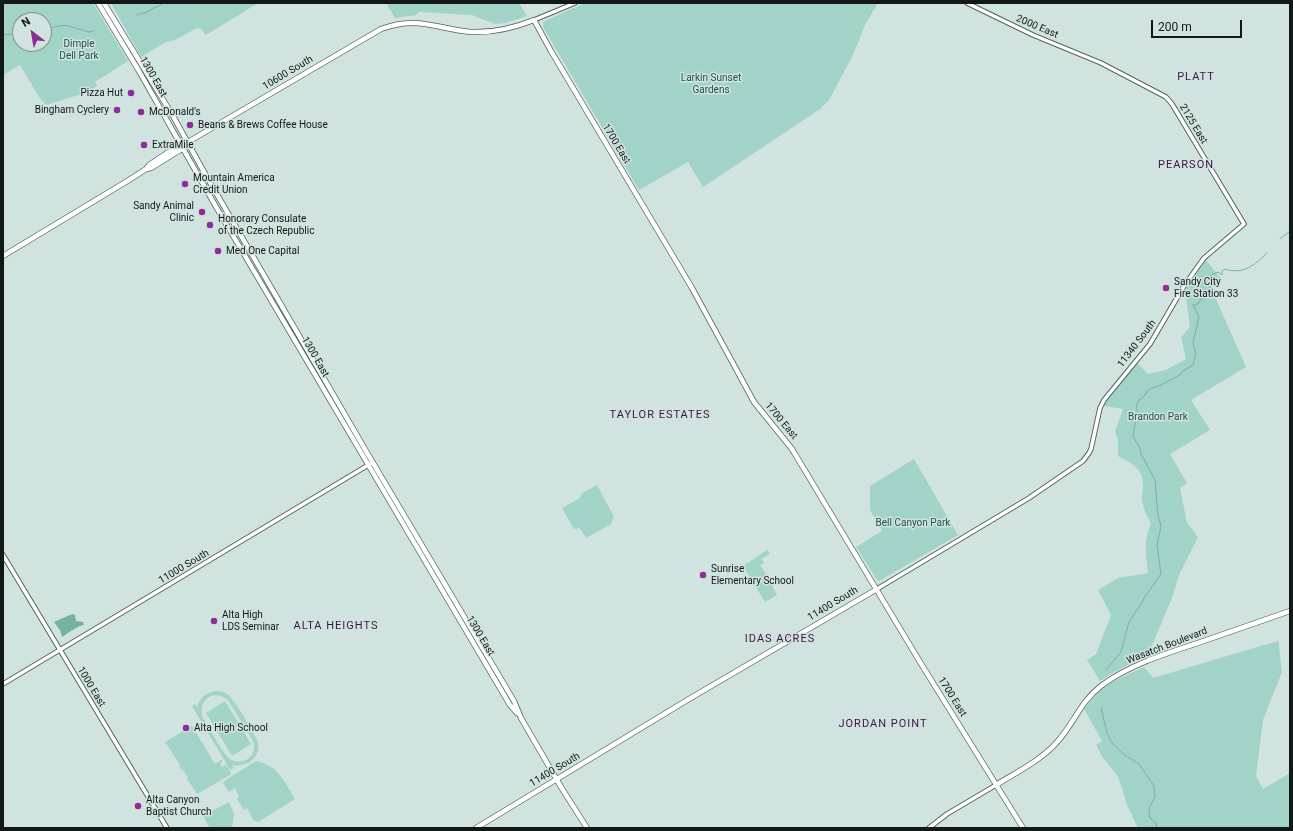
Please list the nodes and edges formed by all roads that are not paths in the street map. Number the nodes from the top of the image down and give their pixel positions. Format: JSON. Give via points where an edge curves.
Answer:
{"nodes":[{"id":1,"x":98,"y":3,"type":"edge"},
{"id":2,"x":104,"y":3,"type":"edge"},
{"id":3,"x":575,"y":3,"type":"edge"},
{"id":4,"x":967,"y":3,"type":"edge"},
{"id":5,"x":534,"y":20,"type":"junction"},
{"id":6,"x":1101,"y":63,"type":"joint"},
{"id":7,"x":188,"y":142,"type":"junction"},
{"id":8,"x":182,"y":147,"type":"junction"},
{"id":9,"x":1244,"y":224,"type":"joint"},
{"id":10,"x":3,"y":256,"type":"edge"},
{"id":11,"x":288,"y":328,"type":"junction"},
{"id":12,"x":308,"y":351,"type":"junction"},
{"id":13,"x":1096,"y":427,"type":"joint"},
{"id":14,"x":373,"y":463,"type":"junction"},
{"id":15,"x":368,"y":466,"type":"junction"},
{"id":16,"x":3,"y":555,"type":"edge"},
{"id":17,"x":876,"y":589,"type":"junction"},
{"id":18,"x":1290,"y":611,"type":"edge"},
{"id":19,"x":60,"y":650,"type":"junction"},
{"id":20,"x":3,"y":684,"type":"edge"},
{"id":21,"x":521,"y":718,"type":"junction"},
{"id":22,"x":557,"y":779,"type":"junction"},
{"id":23,"x":996,"y":785,"type":"junction"},
{"id":24,"x":167,"y":828,"type":"edge"},
{"id":25,"x":476,"y":828,"type":"edge"},
{"id":26,"x":587,"y":828,"type":"edge"},
{"id":27,"x":929,"y":828,"type":"edge"},
{"id":28,"x":1023,"y":828,"type":"edge"}],
"edges":[{"from":1,"to":8,"type":"main road","name":"1300 East"},
{"from":2,"to":7,"type":"main road","name":"1300 East"},
{"from":3,"to":5,"type":"street"},
{"from":4,"to":6,"type":"street","name":"2000 East","via":[[1033,35]]},
{"from":5,"to":7,"type":"main road","name":"10600 South","via":[[506,29],[483,32],[460,31],[425,23],[399,24],[374,32]]},
{"from":5,"to":17,"type":"main road","name":"1700 East","via":[[692,288],[754,402],[792,449]]},
{"from":6,"to":9,"type":"street","name":"2125 East","via":[[1169,100]]},
{"from":7,"to":8,"type":"main road","name":"10600 South"},
{"from":7,"to":12,"type":"main road","name":"1300 East"},
{"from":8,"to":10,"type":"main road","name":"10600 South"},
{"from":8,"to":11,"type":"main road","name":"1300 East"},
{"from":9,"to":13,"type":"street","name":"11340 South","via":[[1208,254],[1184,286],[1153,339],[1101,404]]},
{"from":11,"to":12,"type":"main road","via":[[304,351]]},
{"from":11,"to":15,"type":"main road","name":"1300 East"},
{"from":12,"to":14,"type":"main road","name":"1300 East"},
{"from":13,"to":17,"type":"street","name":"11400 South","via":[[1089,453],[1079,464],[1029,498]]},
{"from":14,"to":15,"type":"street","name":"11000 South"},
{"from":14,"to":21,"type":"main road","name":"1300 East","via":[[514,701]]},
{"from":15,"to":19,"type":"street","name":"11000 South"},
{"from":15,"to":21,"type":"main road","name":"1300 East","via":[[510,705]]},
{"from":16,"to":19,"type":"street","name":"1000 East"},
{"from":17,"to":22,"type":"main road","name":"11400 South"},
{"from":17,"to":23,"type":"main road","name":"1700 East"},
{"from":18,"to":23,"type":"main road","name":"Wasatch Boulevard","via":[[1160,656],[1112,678],[1088,698],[1051,749]]},
{"from":19,"to":20,"type":"street","name":"11000 South"},
{"from":19,"to":24,"type":"street","name":"1000 East"},
{"from":21,"to":22,"type":"main road","name":"1300 East"},
{"from":22,"to":25,"type":"main road","name":"11400 South"},
{"from":22,"to":26,"type":"main road","name":"1300 East"},
{"from":23,"to":27,"type":"street","via":[[947,814]]},
{"from":23,"to":28,"type":"main road","name":"1700 East"}]}
